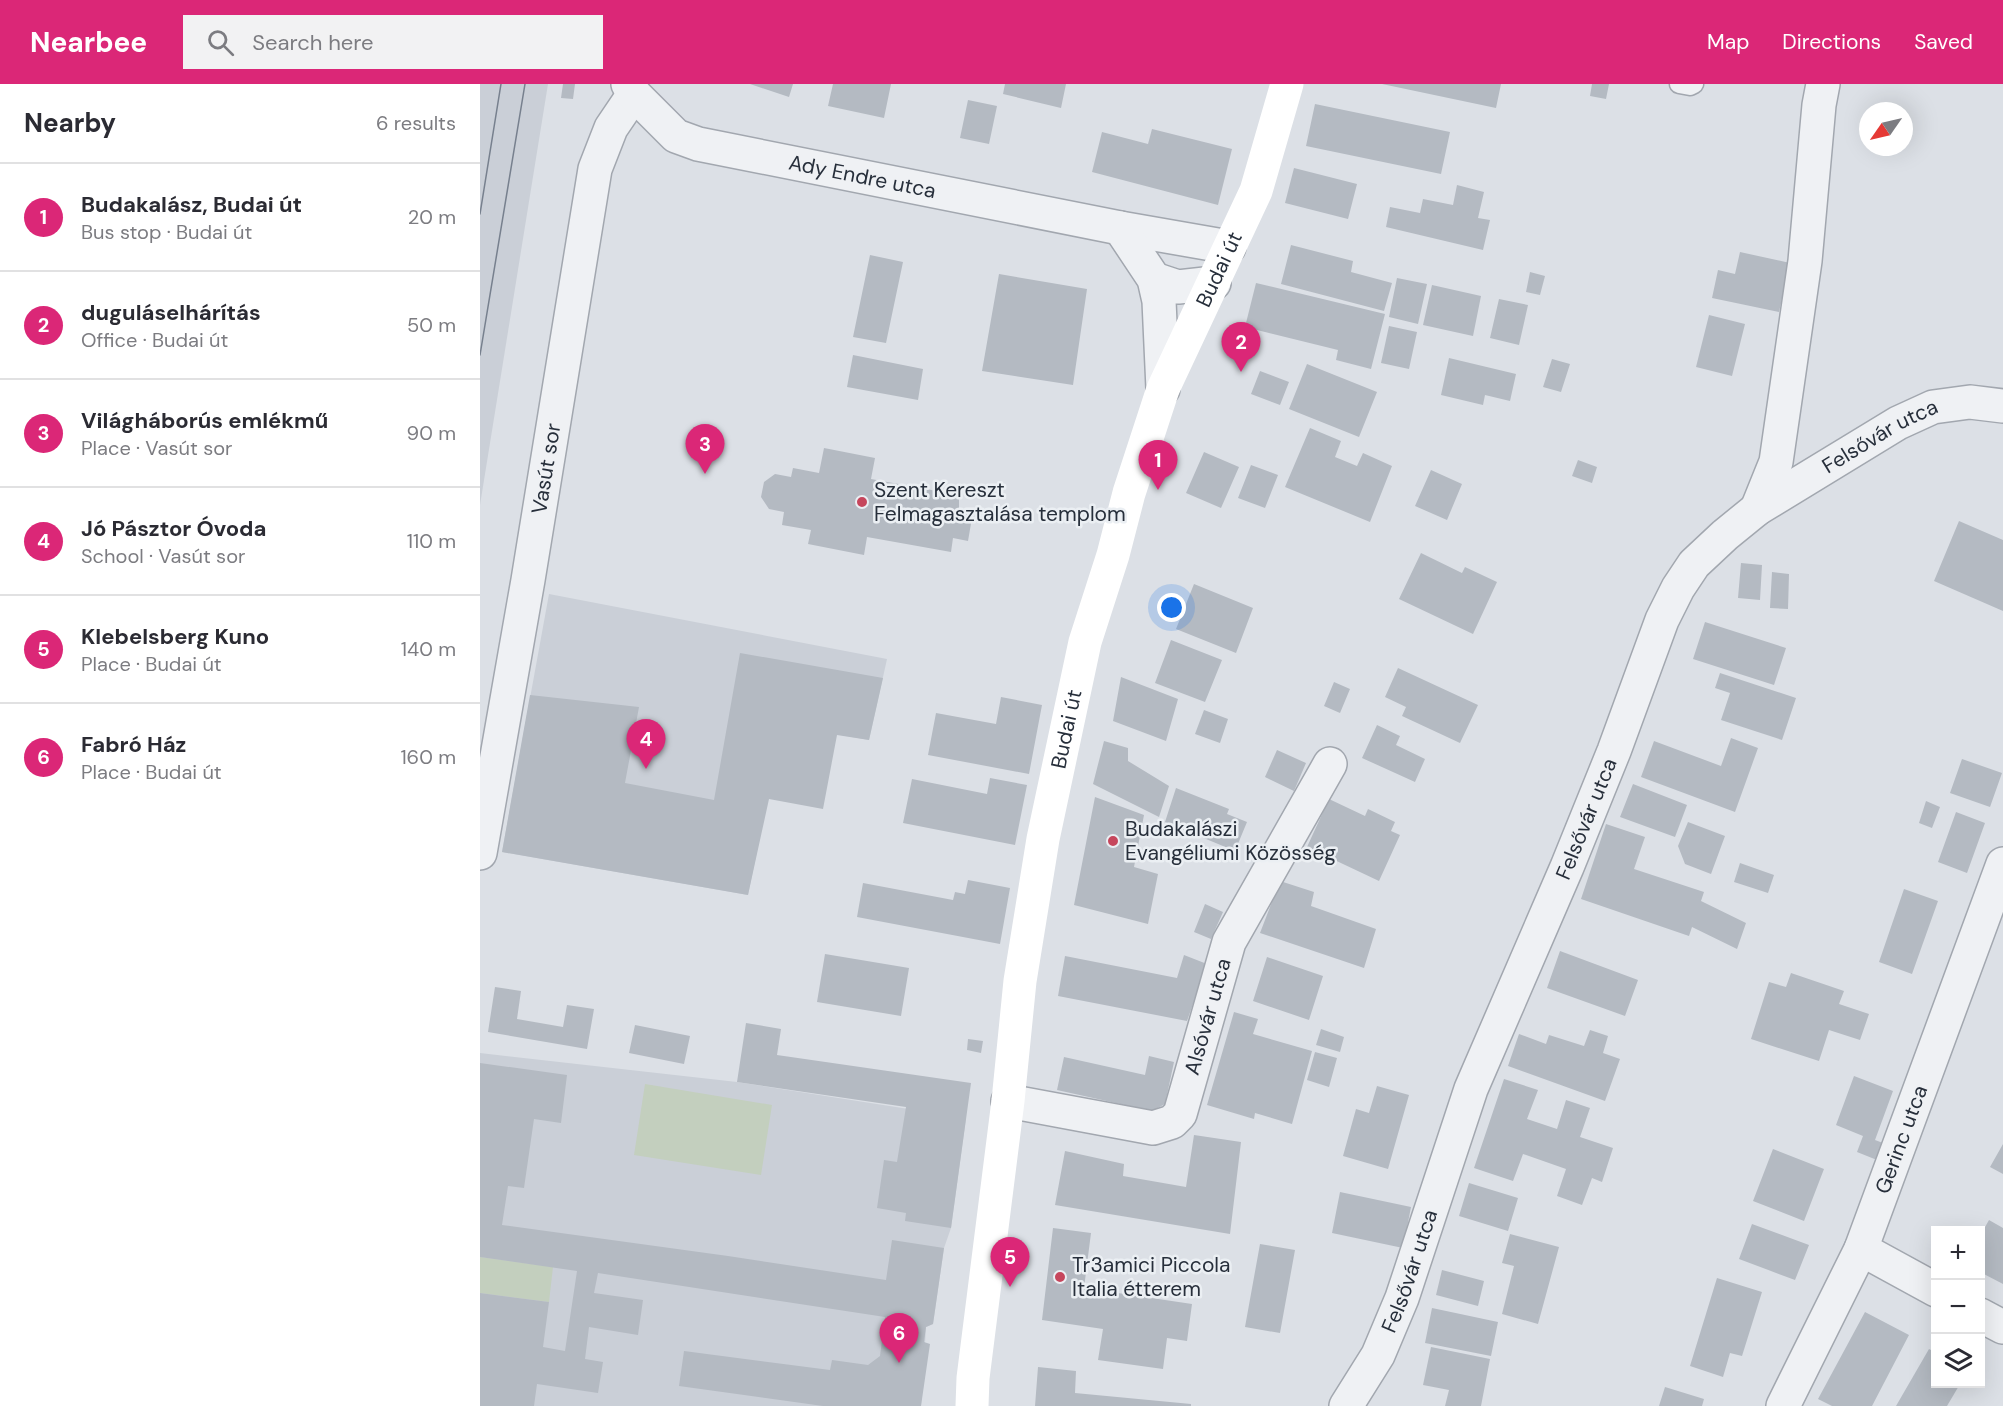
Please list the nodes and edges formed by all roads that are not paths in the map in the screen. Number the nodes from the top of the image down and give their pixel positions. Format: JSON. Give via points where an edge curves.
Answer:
{"nodes":[{"id":1,"x":1287,"y":84,"type":"edge"},
{"id":2,"x":1678,"y":84,"type":"edge"},
{"id":3,"x":1694,"y":84,"type":"edge"},
{"id":4,"x":1823,"y":84,"type":"edge"},
{"id":5,"x":631,"y":89,"type":"edge"},
{"id":6,"x":1120,"y":228,"type":"junction"},
{"id":7,"x":1230,"y":247,"type":"junction"},
{"id":8,"x":1154,"y":279,"type":"junction"},
{"id":9,"x":1214,"y":283,"type":"junction"},
{"id":10,"x":1163,"y":389,"type":"junction"},
{"id":11,"x":2003,"y":406,"type":"edge"},
{"id":12,"x":1757,"y":509,"type":"junction"},
{"id":13,"x":1330,"y":764,"type":"dead end"},
{"id":14,"x":480,"y":853,"type":"edge"},
{"id":15,"x":2003,"y":864,"type":"edge"},
{"id":16,"x":1008,"y":1101,"type":"junction"},
{"id":17,"x":1862,"y":1249,"type":"junction"},
{"id":18,"x":1931,"y":1288,"type":"edge"},
{"id":19,"x":1985,"y":1318,"type":"edge"},
{"id":20,"x":2003,"y":1328,"type":"edge"},
{"id":21,"x":972,"y":1406,"type":"edge"},
{"id":22,"x":1346,"y":1406,"type":"edge"},
{"id":23,"x":1783,"y":1406,"type":"edge"}],
"edges":[{"from":1,"to":7,"type":"main road","name":"Budai út","via":[[1256,190]]},
{"from":2,"to":3,"type":"lane"},
{"from":4,"to":12,"type":"street","via":[[1805,261],[1776,462]]},
{"from":5,"to":6,"type":"street","name":"Ady Endre utca","via":[[676,136],[698,144]]},
{"from":5,"to":14,"type":"street","name":"Vasút sor","via":[[595,169]]},
{"from":6,"to":7,"type":"street","name":"Ady Endre utca"},
{"from":6,"to":8,"type":"street"},
{"from":7,"to":9,"type":"main road","name":"Budai út"},
{"from":8,"to":9,"type":"street","via":[[1178,287]]},
{"from":8,"to":10,"type":"street","via":[[1159,301]]},
{"from":9,"to":10,"type":"main road","name":"Budai út"},
{"from":10,"to":16,"type":"main road","name":"Budai út","via":[[1083,654],[1043,840],[1020,981]]},
{"from":11,"to":12,"type":"street","name":"Felsővár utca","via":[[1970,402],[1933,407],[1860,445]]},
{"from":12,"to":22,"type":"street","name":"Felsővár utca","via":[[1694,564],[1662,620],[1567,867],[1471,1089],[1402,1299],[1378,1355]]},
{"from":13,"to":16,"type":"street","name":"Alsóvár utca","via":[[1229,942],[1180,1114],[1172,1122],[1153,1128]]},
{"from":15,"to":17,"type":"street","name":"Gerinc utca"},
{"from":16,"to":21,"type":"main road","name":"Budai út"},
{"from":17,"to":18,"type":"street"},
{"from":17,"to":23,"type":"street","name":"Gerinc utca"},
{"from":19,"to":20,"type":"street"}]}
